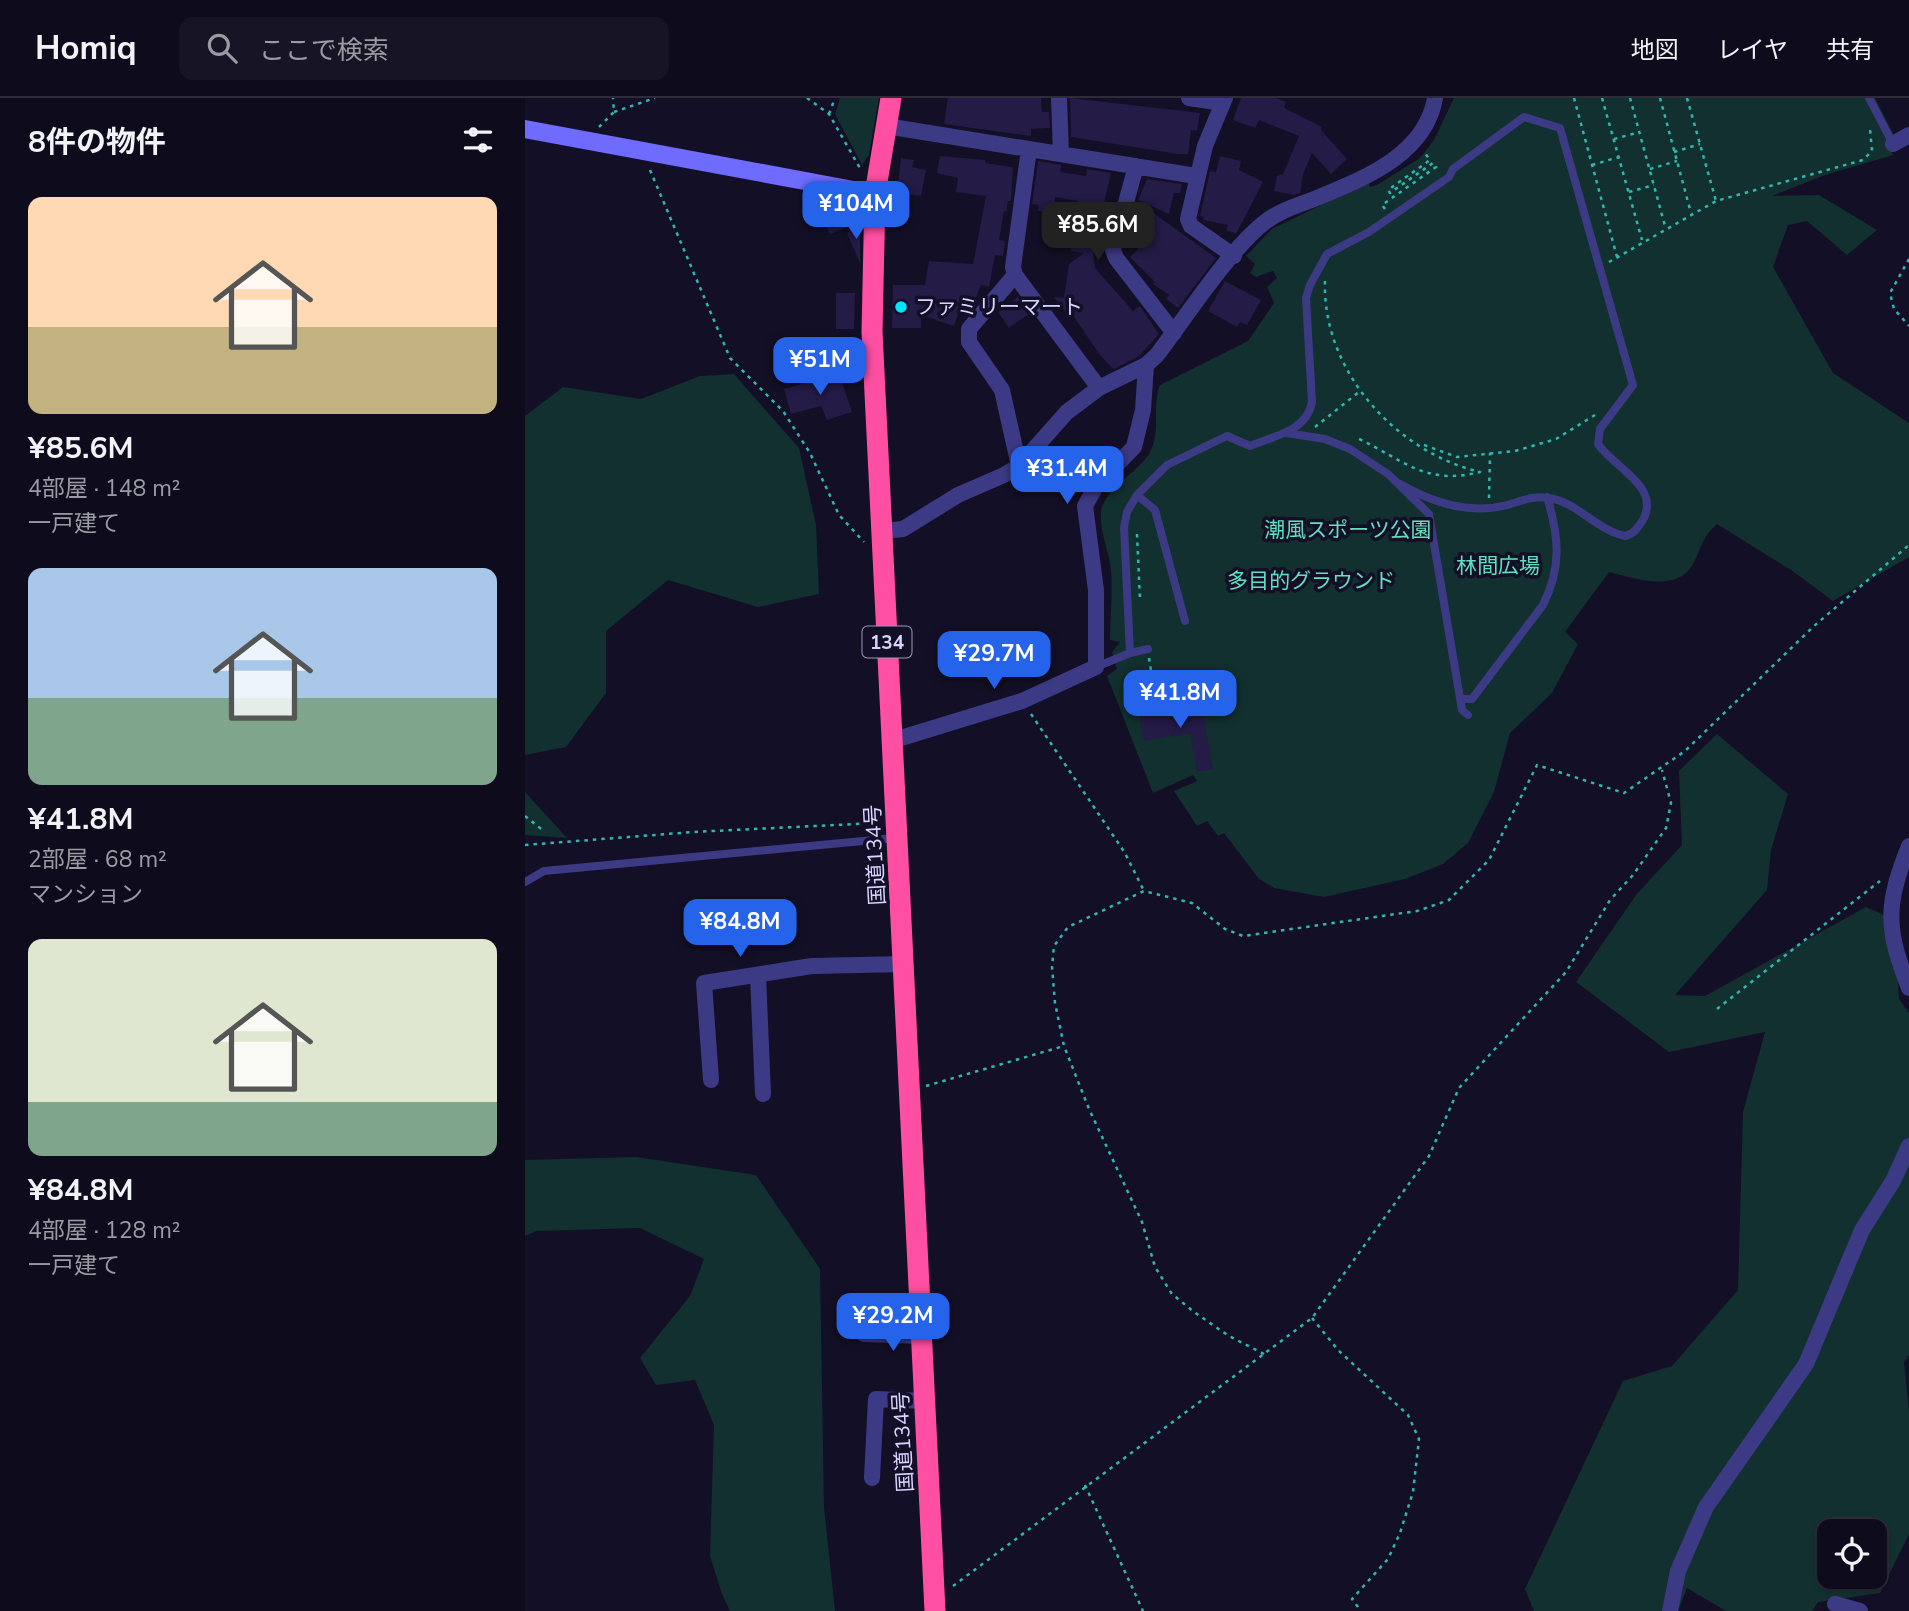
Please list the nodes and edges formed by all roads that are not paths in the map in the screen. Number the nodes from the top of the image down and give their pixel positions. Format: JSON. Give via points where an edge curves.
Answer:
{"nodes":[{"id":1,"x":891,"y":98,"type":"edge"},
{"id":2,"x":1059,"y":98,"type":"edge"},
{"id":3,"x":1189,"y":98,"type":"edge"},
{"id":4,"x":1435,"y":98,"type":"edge"},
{"id":5,"x":1869,"y":98,"type":"edge"},
{"id":6,"x":1224,"y":101,"type":"edge"},
{"id":7,"x":886,"y":126,"type":"junction"},
{"id":8,"x":525,"y":129,"type":"edge"},
{"id":9,"x":1905,"y":142,"type":"edge"},
{"id":10,"x":1029,"y":149,"type":"junction"},
{"id":11,"x":1061,"y":154,"type":"junction"},
{"id":12,"x":1136,"y":166,"type":"junction"},
{"id":13,"x":1196,"y":176,"type":"junction"},
{"id":14,"x":875,"y":194,"type":"junction"},
{"id":15,"x":1234,"y":256,"type":"junction"},
{"id":16,"x":1015,"y":275,"type":"junction"},
{"id":17,"x":1174,"y":333,"type":"junction"},
{"id":18,"x":1146,"y":365,"type":"junction"},
{"id":19,"x":1099,"y":388,"type":"junction"},
{"id":20,"x":1283,"y":432,"type":"junction"},
{"id":21,"x":1020,"y":466,"type":"junction"},
{"id":22,"x":1400,"y":484,"type":"junction"},
{"id":23,"x":1137,"y":495,"type":"junction"},
{"id":24,"x":1547,"y":497,"type":"junction"},
{"id":25,"x":882,"y":539,"type":"junction"},
{"id":26,"x":1185,"y":621,"type":"dead end"},
{"id":27,"x":1148,"y":649,"type":"road end"},
{"id":28,"x":1131,"y":653,"type":"junction"},
{"id":29,"x":1096,"y":667,"type":"junction"},
{"id":30,"x":1461,"y":699,"type":"junction"},
{"id":31,"x":1468,"y":715,"type":"dead end"},
{"id":32,"x":894,"y":738,"type":"junction"},
{"id":33,"x":898,"y":829,"type":"junction"},
{"id":34,"x":1909,"y":846,"type":"edge"},
{"id":35,"x":525,"y":882,"type":"edge"},
{"id":36,"x":904,"y":964,"type":"junction"},
{"id":37,"x":758,"y":975,"type":"junction"},
{"id":38,"x":1909,"y":988,"type":"edge"},
{"id":39,"x":711,"y":1080,"type":"dead end"},
{"id":40,"x":763,"y":1094,"type":"dead end"},
{"id":41,"x":1909,"y":1146,"type":"edge"},
{"id":42,"x":864,"y":1334,"type":"dead end"},
{"id":43,"x":922,"y":1336,"type":"junction"},
{"id":44,"x":926,"y":1401,"type":"junction"},
{"id":45,"x":872,"y":1478,"type":"dead end"},
{"id":46,"x":1835,"y":1604,"type":"dead end"},
{"id":47,"x":935,"y":1606,"type":"edge"},
{"id":48,"x":1670,"y":1611,"type":"edge"},
{"id":49,"x":1860,"y":1611,"type":"edge"}],
"edges":[{"from":1,"to":7,"type":"highway","name":"国道134号","number":"134"},
{"from":2,"to":11,"type":"street"},
{"from":3,"to":6,"type":"street"},
{"from":4,"to":15,"type":"street","via":[[1417,141],[1390,162],[1265,222]]},
{"from":5,"to":9,"type":"lane"},
{"from":6,"to":13,"type":"street"},
{"from":7,"to":10,"type":"street"},
{"from":7,"to":14,"type":"highway","name":"国道134号","number":"134"},
{"from":8,"to":14,"type":"street"},
{"from":10,"to":11,"type":"street"},
{"from":10,"to":16,"type":"street"},
{"from":11,"to":12,"type":"street"},
{"from":12,"to":13,"type":"street"},
{"from":12,"to":17,"type":"street","via":[[1113,250]]},
{"from":13,"to":15,"type":"street","via":[[1188,219],[1191,226]]},
{"from":14,"to":25,"type":"highway","name":"国道134号","number":"134","via":[[872,332]]},
{"from":15,"to":17,"type":"street"},
{"from":16,"to":19,"type":"street"},
{"from":16,"to":21,"type":"street","via":[[969,330],[969,342],[1002,390]]},
{"from":17,"to":18,"type":"street"},
{"from":18,"to":19,"type":"street"},
{"from":18,"to":29,"type":"street","via":[[1143,410],[1134,447],[1096,486],[1086,506],[1096,590]]},
{"from":19,"to":21,"type":"street","via":[[1057,421]]},
{"from":20,"to":22,"type":"lane","via":[[1325,439],[1350,449]]},
{"from":20,"to":23,"type":"lane","via":[[1250,446],[1227,436],[1167,465]]},
{"from":20,"to":24,"type":"lane","via":[[1302,424],[1311,406],[1306,298],[1329,253],[1369,232],[1449,177],[1453,169],[1524,117],[1563,130],[1633,385],[1600,429],[1598,444],[1643,489],[1646,511],[1632,534],[1620,535]]},
{"from":21,"to":25,"type":"street"},
{"from":22,"to":24,"type":"lane","via":[[1439,504],[1462,507],[1493,507]]},
{"from":22,"to":30,"type":"lane","via":[[1429,514]]},
{"from":23,"to":26,"type":"lane","via":[[1155,510]]},
{"from":23,"to":28,"type":"lane","via":[[1124,518]]},
{"from":24,"to":30,"type":"lane","via":[[1558,544],[1550,591],[1472,699]]},
{"from":25,"to":32,"type":"highway","name":"国道134号","number":"134"},
{"from":27,"to":28,"type":"lane"},
{"from":28,"to":29,"type":"lane"},
{"from":29,"to":32,"type":"street","via":[[1022,701]]},
{"from":30,"to":31,"type":"lane"},
{"from":32,"to":33,"type":"highway","name":"国道134号","number":"134"},
{"from":33,"to":35,"type":"lane","via":[[544,870]]},
{"from":33,"to":36,"type":"highway","name":"国道134号","number":"134"},
{"from":34,"to":38,"type":"street","via":[[1889,922],[1892,946]]},
{"from":36,"to":37,"type":"street","via":[[812,966]]},
{"from":36,"to":43,"type":"highway","name":"国道134号","number":"134"},
{"from":37,"to":39,"type":"street","via":[[704,983]]},
{"from":37,"to":40,"type":"street"},
{"from":41,"to":48,"type":"street","via":[[1862,1230],[1806,1364],[1706,1507],[1678,1571]]},
{"from":42,"to":43,"type":"street"},
{"from":43,"to":44,"type":"highway","name":"国道134号","number":"134"},
{"from":44,"to":45,"type":"street","via":[[876,1399]]},
{"from":44,"to":47,"type":"highway","name":"国道134号","number":"134"},
{"from":46,"to":49,"type":"street"}]}
